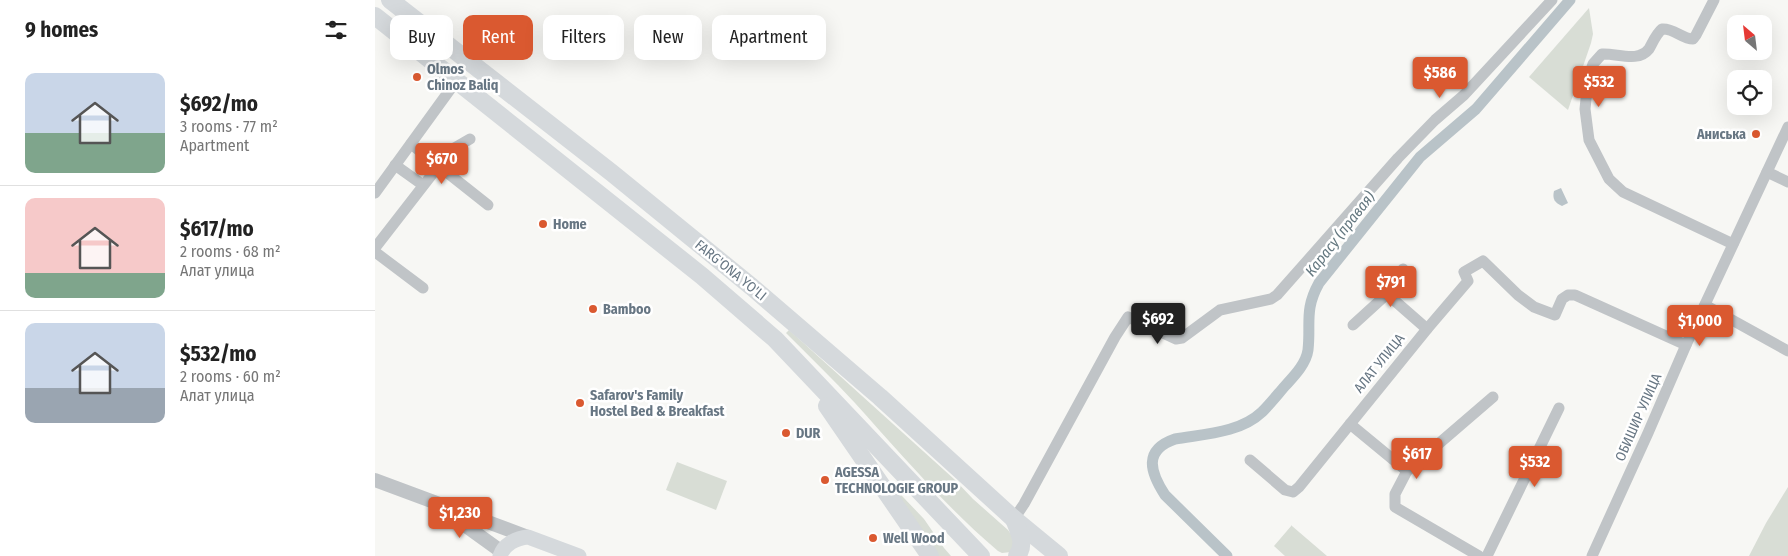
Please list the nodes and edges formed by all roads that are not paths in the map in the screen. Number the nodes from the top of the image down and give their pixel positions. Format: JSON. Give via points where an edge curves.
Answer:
{"nodes":[{"id":1,"x":390,"y":0,"type":"edge"},
{"id":2,"x":1552,"y":0,"type":"edge"},
{"id":3,"x":1714,"y":0,"type":"edge"},
{"id":4,"x":375,"y":16,"type":"edge"},
{"id":5,"x":457,"y":80,"type":"junction"},
{"id":6,"x":1788,"y":127,"type":"edge"},
{"id":7,"x":470,"y":139,"type":"dead end"},
{"id":8,"x":411,"y":144,"type":"junction"},
{"id":9,"x":395,"y":164,"type":"junction"},
{"id":10,"x":439,"y":166,"type":"junction"},
{"id":11,"x":1767,"y":172,"type":"junction"},
{"id":12,"x":1788,"y":182,"type":"edge"},
{"id":13,"x":423,"y":184,"type":"junction"},
{"id":14,"x":375,"y":193,"type":"edge"},
{"id":15,"x":489,"y":205,"type":"dead end"},
{"id":16,"x":1733,"y":244,"type":"junction"},
{"id":17,"x":375,"y":248,"type":"edge"},
{"id":18,"x":375,"y":252,"type":"edge"},
{"id":19,"x":1403,"y":269,"type":"dead end"},
{"id":20,"x":423,"y":288,"type":"dead end"},
{"id":21,"x":1387,"y":294,"type":"junction"},
{"id":22,"x":1705,"y":306,"type":"junction"},
{"id":23,"x":1353,"y":325,"type":"dead end"},
{"id":24,"x":1427,"y":329,"type":"junction"},
{"id":25,"x":1686,"y":346,"type":"junction"},
{"id":26,"x":1788,"y":351,"type":"edge"},
{"id":27,"x":799,"y":364,"type":"junction"},
{"id":28,"x":1493,"y":397,"type":"dead end"},
{"id":29,"x":1559,"y":408,"type":"dead end"},
{"id":30,"x":1349,"y":424,"type":"junction"},
{"id":31,"x":1250,"y":460,"type":"dead end"},
{"id":32,"x":1407,"y":471,"type":"junction"},
{"id":33,"x":375,"y":480,"type":"edge"},
{"id":34,"x":435,"y":503,"type":"junction"},
{"id":35,"x":1395,"y":507,"type":"junction"},
{"id":36,"x":1385,"y":515,"type":"dead end"},
{"id":37,"x":1014,"y":519,"type":"junction"},
{"id":38,"x":914,"y":535,"type":"junction"},
{"id":39,"x":528,"y":537,"type":"junction"},
{"id":40,"x":503,"y":555,"type":"edge"},
{"id":41,"x":980,"y":555,"type":"edge"},
{"id":42,"x":579,"y":556,"type":"edge"},
{"id":43,"x":921,"y":556,"type":"edge"},
{"id":44,"x":929,"y":556,"type":"edge"},
{"id":45,"x":1017,"y":556,"type":"edge"},
{"id":46,"x":1059,"y":556,"type":"edge"},
{"id":47,"x":1479,"y":556,"type":"edge"},
{"id":48,"x":1487,"y":556,"type":"edge"},
{"id":49,"x":1592,"y":556,"type":"edge"}],
"edges":[{"from":1,"to":37,"type":"main road","name":"FARG'ONA YO'LI","via":[[752,287],[880,397]]},
{"from":2,"to":37,"type":"street","via":[[1464,95],[1398,158],[1277,295],[1220,310],[1176,339],[1128,317]]},
{"from":3,"to":16,"type":"street","via":[[1693,39],[1669,28],[1662,29],[1641,55],[1602,54],[1593,64],[1588,78],[1585,109],[1589,140],[1609,179],[1623,192]]},
{"from":4,"to":5,"type":"main road","name":"FARG'ONA YO'LI"},
{"from":5,"to":8,"type":"street"},
{"from":5,"to":27,"type":"main road","name":"FARG'ONA YO'LI","via":[[702,276]]},
{"from":6,"to":11,"type":"street","name":"ОБИШИР УЛИЦА"},
{"from":7,"to":10,"type":"street","via":[[451,150]]},
{"from":8,"to":9,"type":"street"},
{"from":8,"to":10,"type":"street"},
{"from":9,"to":13,"type":"street"},
{"from":9,"to":14,"type":"street"},
{"from":10,"to":13,"type":"street"},
{"from":10,"to":15,"type":"street"},
{"from":11,"to":12,"type":"street"},
{"from":11,"to":16,"type":"street","name":"ОБИШИР УЛИЦА"},
{"from":13,"to":17,"type":"street"},
{"from":16,"to":22,"type":"street","name":"ОБИШИР УЛИЦА"},
{"from":18,"to":20,"type":"street"},
{"from":19,"to":21,"type":"street"},
{"from":21,"to":23,"type":"street"},
{"from":21,"to":24,"type":"street"},
{"from":22,"to":25,"type":"street","name":"ОБИШИР УЛИЦА"},
{"from":22,"to":26,"type":"street"},
{"from":24,"to":25,"type":"street","name":"АЛАТ УЛИЦА","via":[[1468,281],[1464,272],[1483,261],[1534,307],[1555,315],[1562,299],[1575,295]]},
{"from":24,"to":30,"type":"street","name":"АЛАТ УЛИЦА"},
{"from":25,"to":49,"type":"street","name":"ОБИШИР УЛИЦА"},
{"from":27,"to":38,"type":"main road"},
{"from":27,"to":41,"type":"main road","name":"FARG'ONA YO'LI"},
{"from":28,"to":32,"type":"street"},
{"from":29,"to":48,"type":"street"},
{"from":30,"to":31,"type":"street","name":"АЛАТ УЛИЦА","via":[[1293,492],[1285,490]]},
{"from":30,"to":32,"type":"street"},
{"from":32,"to":35,"type":"street","via":[[1395,494]]},
{"from":33,"to":34,"type":"street"},
{"from":34,"to":39,"type":"street"},
{"from":34,"to":40,"type":"street"},
{"from":35,"to":36,"type":"street"},
{"from":35,"to":47,"type":"street"},
{"from":37,"to":45,"type":"main road","via":[[1022,545]]},
{"from":37,"to":46,"type":"main road","name":"FARG'ONA YO'LI"},
{"from":38,"to":43,"type":"main road"},
{"from":38,"to":44,"type":"main road"},
{"from":39,"to":40,"type":"main road","via":[[513,541]]},
{"from":39,"to":42,"type":"main road"}]}
